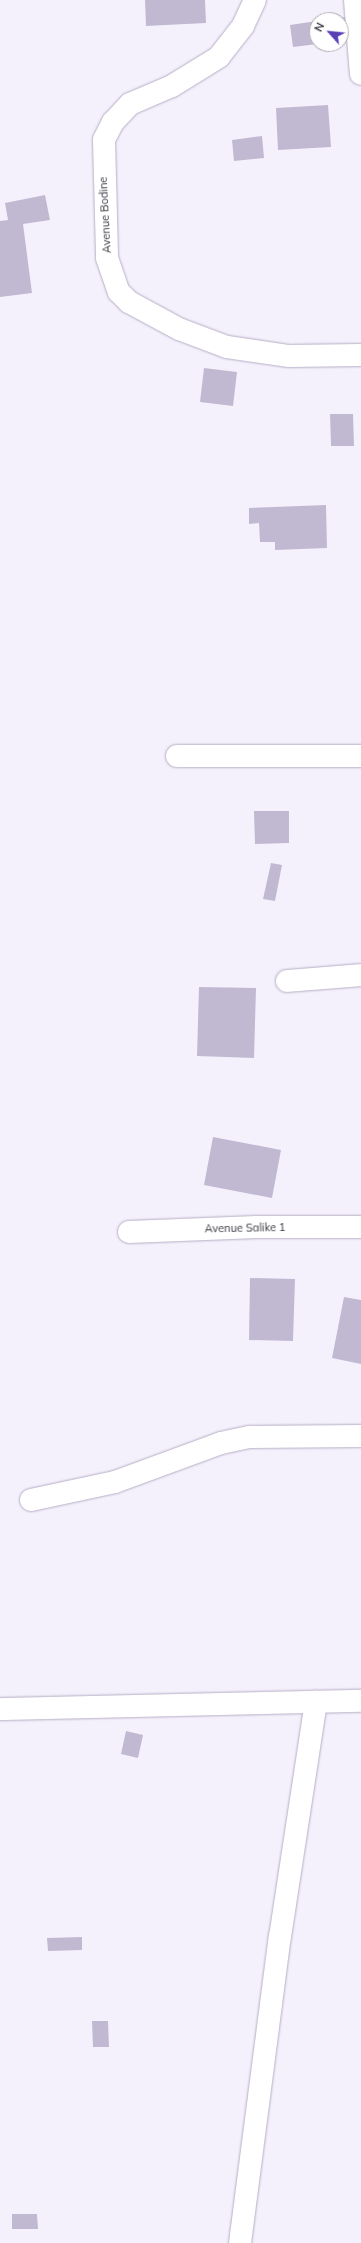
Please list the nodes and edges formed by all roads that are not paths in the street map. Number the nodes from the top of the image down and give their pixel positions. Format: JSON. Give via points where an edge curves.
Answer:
{"nodes":[{"id":1,"x":255,"y":0,"type":"edge"},
{"id":2,"x":355,"y":0,"type":"edge"},
{"id":3,"x":361,"y":74,"type":"edge"},
{"id":4,"x":361,"y":355,"type":"edge"},
{"id":5,"x":177,"y":756,"type":"dead end"},
{"id":6,"x":361,"y":756,"type":"edge"},
{"id":7,"x":361,"y":975,"type":"edge"},
{"id":8,"x":287,"y":981,"type":"dead end"},
{"id":9,"x":361,"y":1227,"type":"edge"},
{"id":10,"x":129,"y":1232,"type":"dead end"},
{"id":11,"x":361,"y":1436,"type":"edge"},
{"id":12,"x":31,"y":1500,"type":"dead end"},
{"id":13,"x":361,"y":1700,"type":"edge"},
{"id":14,"x":316,"y":1702,"type":"junction"},
{"id":15,"x":0,"y":1710,"type":"edge"},
{"id":16,"x":240,"y":2243,"type":"edge"}],
"edges":[{"from":1,"to":4,"type":"street","name":"Avenue Bodine","via":[[244,26],[219,57],[172,86],[130,104],[113,122],[104,140],[106,258],[119,292],[129,302],[179,329],[227,347],[289,356]]},
{"from":2,"to":3,"type":"street"},
{"from":5,"to":6,"type":"street"},
{"from":7,"to":8,"type":"street"},
{"from":9,"to":10,"type":"street","name":"Avenue Salike 1"},
{"from":11,"to":12,"type":"street","via":[[250,1437],[221,1443],[115,1482]]},
{"from":13,"to":14,"type":"street"},
{"from":14,"to":15,"type":"street"},
{"from":14,"to":16,"type":"street","via":[[280,1937]]}]}
